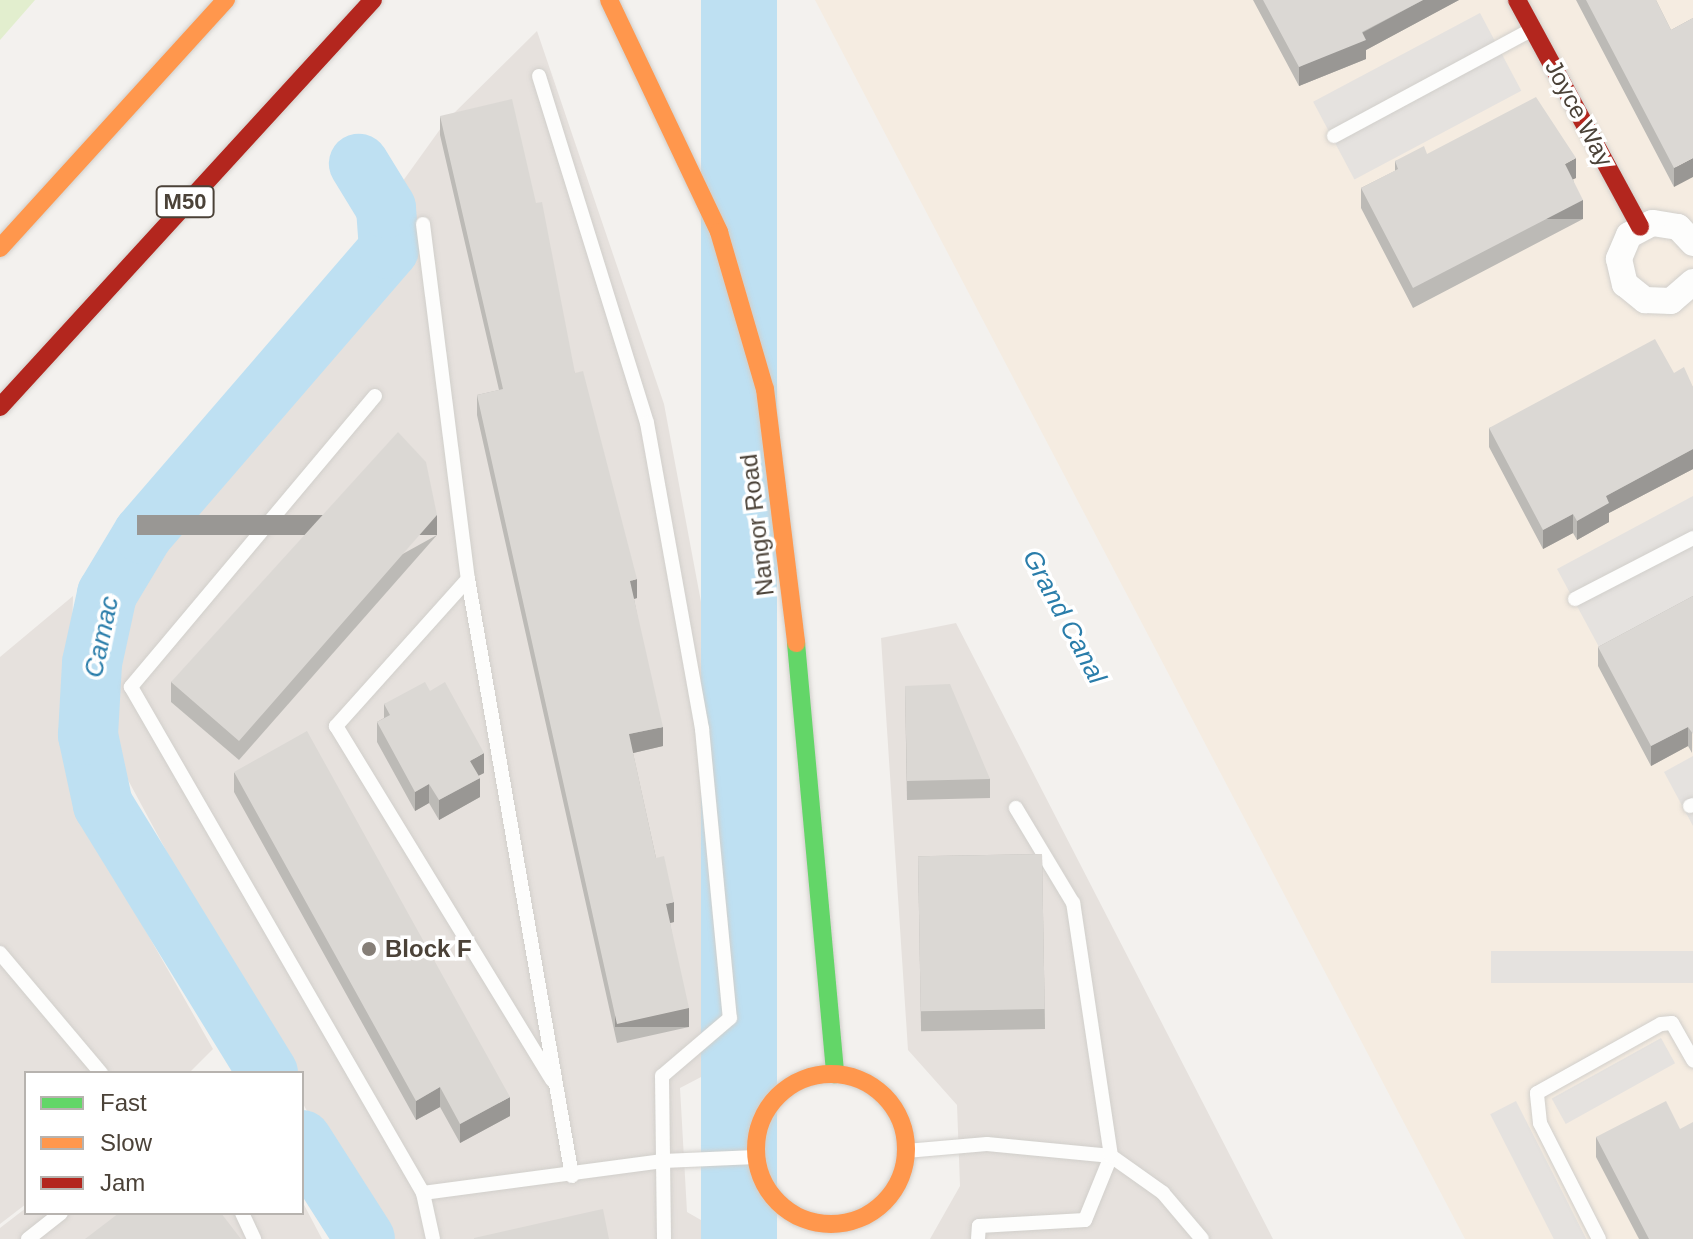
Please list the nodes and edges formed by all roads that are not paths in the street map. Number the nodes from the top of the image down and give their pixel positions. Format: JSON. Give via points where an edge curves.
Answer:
{"nodes":[{"id":1,"x":226,"y":0,"type":"edge"},
{"id":2,"x":373,"y":0,"type":"edge"},
{"id":3,"x":609,"y":0,"type":"edge"},
{"id":4,"x":1517,"y":0,"type":"edge"},
{"id":5,"x":1533,"y":29,"type":"junction"},
{"id":6,"x":539,"y":76,"type":"dead end"},
{"id":7,"x":1334,"y":136,"type":"dead end"},
{"id":8,"x":423,"y":224,"type":"dead end"},
{"id":9,"x":1640,"y":227,"type":"junction"},
{"id":10,"x":1688,"y":231,"type":"edge"},
{"id":11,"x":0,"y":248,"type":"edge"},
{"id":12,"x":1690,"y":297,"type":"edge"},
{"id":13,"x":375,"y":396,"type":"dead end"},
{"id":14,"x":0,"y":407,"type":"edge"},
{"id":15,"x":1693,"y":538,"type":"edge"},
{"id":16,"x":468,"y":579,"type":"junction"},
{"id":17,"x":1575,"y":599,"type":"dead end"},
{"id":18,"x":1016,"y":808,"type":"dead end"},
{"id":19,"x":0,"y":953,"type":"edge"},
{"id":20,"x":1693,"y":1060,"type":"edge"},
{"id":21,"x":99,"y":1071,"type":"edge"},
{"id":22,"x":835,"y":1074,"type":"junction"},
{"id":23,"x":557,"y":1089,"type":"junction"},
{"id":24,"x":906,"y":1151,"type":"junction"},
{"id":25,"x":1111,"y":1156,"type":"junction"},
{"id":26,"x":756,"y":1157,"type":"junction"},
{"id":27,"x":663,"y":1161,"type":"junction"},
{"id":28,"x":572,"y":1176,"type":"junction"},
{"id":29,"x":423,"y":1193,"type":"junction"},
{"id":30,"x":58,"y":1215,"type":"edge"},
{"id":31,"x":243,"y":1215,"type":"edge"},
{"id":32,"x":825,"y":1232,"type":"edge"},
{"id":33,"x":28,"y":1239,"type":"edge"},
{"id":34,"x":254,"y":1239,"type":"edge"},
{"id":35,"x":433,"y":1239,"type":"edge"},
{"id":36,"x":664,"y":1239,"type":"edge"},
{"id":37,"x":978,"y":1239,"type":"edge"},
{"id":38,"x":1202,"y":1239,"type":"edge"},
{"id":39,"x":1599,"y":1239,"type":"edge"}],
"edges":[{"from":1,"to":11,"type":"main road"},
{"from":2,"to":14,"type":"main road","number":"M50"},
{"from":3,"to":22,"type":"main road","name":"Nangor Road","via":[[719,232],[765,389],[815,801]]},
{"from":4,"to":5,"type":"main road","name":"Joyce Way"},
{"from":5,"to":7,"type":"lane"},
{"from":5,"to":9,"type":"main road","name":"Joyce Way"},
{"from":6,"to":27,"type":"lane","via":[[647,423],[702,729],[730,1018],[662,1076]]},
{"from":8,"to":16,"type":"lane"},
{"from":9,"to":10,"type":"street"},
{"from":9,"to":12,"type":"street","via":[[1619,259],[1625,284],[1658,303]]},
{"from":13,"to":29,"type":"lane","via":[[131,687]]},
{"from":15,"to":17,"type":"lane"},
{"from":16,"to":23,"type":"lane"},
{"from":16,"to":23,"type":"lane","via":[[336,726]]},
{"from":18,"to":25,"type":"lane","via":[[1073,903]]},
{"from":19,"to":21,"type":"lane"},
{"from":20,"to":39,"type":"lane","via":[[1672,1023],[1661,1024],[1537,1093],[1540,1123]]},
{"from":22,"to":24,"type":"main road","via":[[878,1090],[904,1129]]},
{"from":22,"to":26,"type":"main road","via":[[787,1088],[763,1119]]},
{"from":23,"to":28,"type":"lane"},
{"from":24,"to":25,"type":"lane","via":[[987,1144]]},
{"from":24,"to":32,"type":"main road","via":[[902,1176],[872,1213]]},
{"from":25,"to":37,"type":"lane","via":[[1085,1220],[979,1226]]},
{"from":25,"to":38,"type":"lane","via":[[1163,1193]]},
{"from":26,"to":27,"type":"lane"},
{"from":26,"to":32,"type":"main road","via":[[778,1203]]},
{"from":27,"to":28,"type":"lane"},
{"from":27,"to":36,"type":"lane"},
{"from":28,"to":29,"type":"lane"},
{"from":29,"to":35,"type":"lane"},
{"from":30,"to":33,"type":"lane"},
{"from":31,"to":34,"type":"lane"}]}
